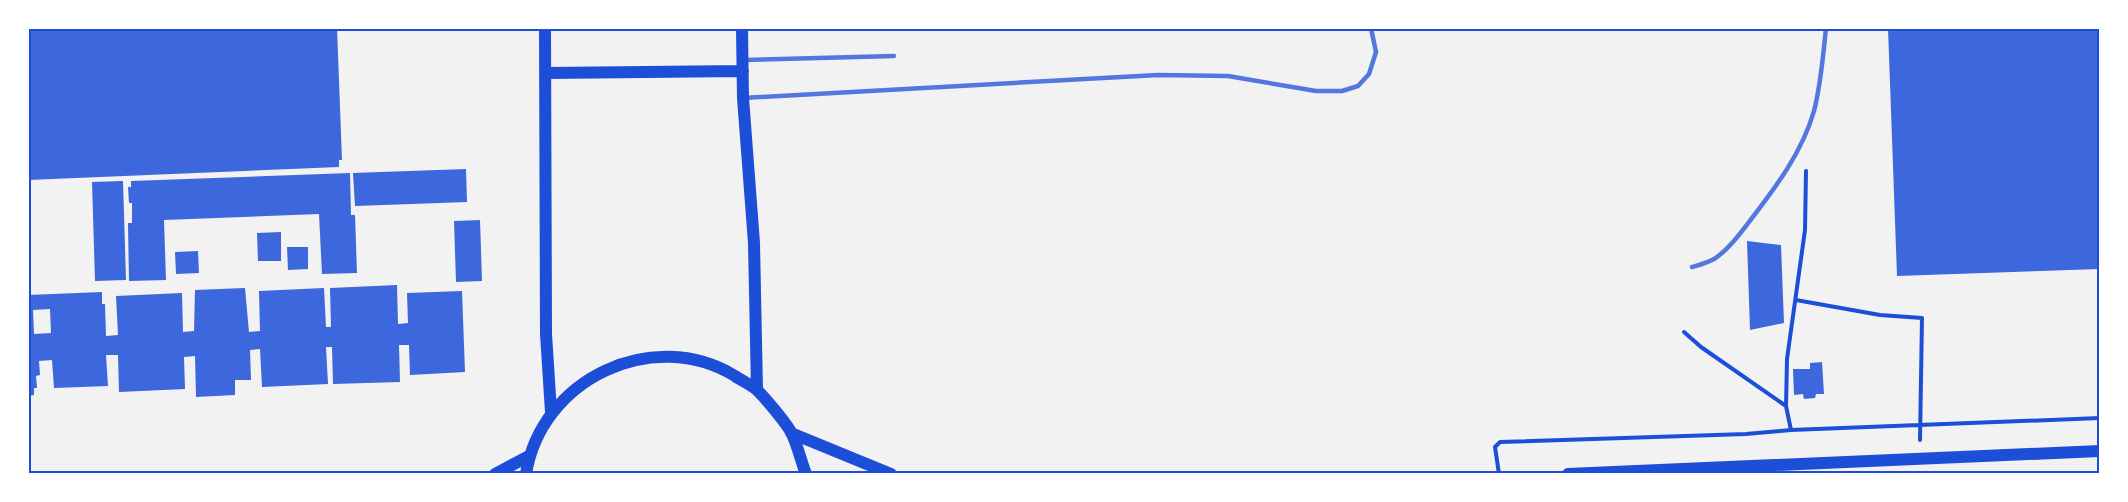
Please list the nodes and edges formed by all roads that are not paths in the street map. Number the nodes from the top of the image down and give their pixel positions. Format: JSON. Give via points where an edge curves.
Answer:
{"nodes":[{"id":1,"x":545,"y":28,"type":"edge"},
{"id":2,"x":742,"y":28,"type":"edge"},
{"id":3,"x":1371,"y":28,"type":"edge"},
{"id":4,"x":1826,"y":28,"type":"edge"},
{"id":5,"x":894,"y":56,"type":"dead end"},
{"id":6,"x":743,"y":65,"type":"junction"},
{"id":7,"x":547,"y":73,"type":"junction"},
{"id":8,"x":743,"y":98,"type":"junction"},
{"id":9,"x":1692,"y":267,"type":"dead end"},
{"id":10,"x":757,"y":390,"type":"junction"},
{"id":11,"x":552,"y":412,"type":"junction"},
{"id":12,"x":791,"y":433,"type":"junction"},
{"id":13,"x":2100,"y":451,"type":"edge"},
{"id":14,"x":529,"y":456,"type":"junction"},
{"id":15,"x":495,"y":474,"type":"edge"},
{"id":16,"x":526,"y":474,"type":"edge"},
{"id":17,"x":806,"y":474,"type":"edge"},
{"id":18,"x":891,"y":474,"type":"edge"},
{"id":19,"x":1568,"y":474,"type":"edge"}],
"edges":[{"from":1,"to":7,"type":"main road"},
{"from":2,"to":6,"type":"main road"},
{"from":3,"to":8,"type":"lane","via":[[1376,52],[1369,74],[1358,86],[1342,91],[1316,91],[1228,76],[1158,75]]},
{"from":4,"to":9,"type":"lane","via":[[1814,111],[1790,164],[1738,236],[1714,259]]},
{"from":5,"to":6,"type":"lane"},
{"from":6,"to":7,"type":"main road"},
{"from":6,"to":8,"type":"main road"},
{"from":7,"to":11,"type":"main road","via":[[546,334]]},
{"from":8,"to":10,"type":"main road","via":[[754,243]]},
{"from":10,"to":11,"type":"main road","via":[[718,366],[673,357],[627,361],[585,380]]},
{"from":10,"to":12,"type":"main road"},
{"from":11,"to":14,"type":"main road"},
{"from":12,"to":17,"type":"main road"},
{"from":12,"to":18,"type":"main road"},
{"from":13,"to":19,"type":"main road"},
{"from":14,"to":15,"type":"main road"},
{"from":14,"to":16,"type":"main road"}]}
